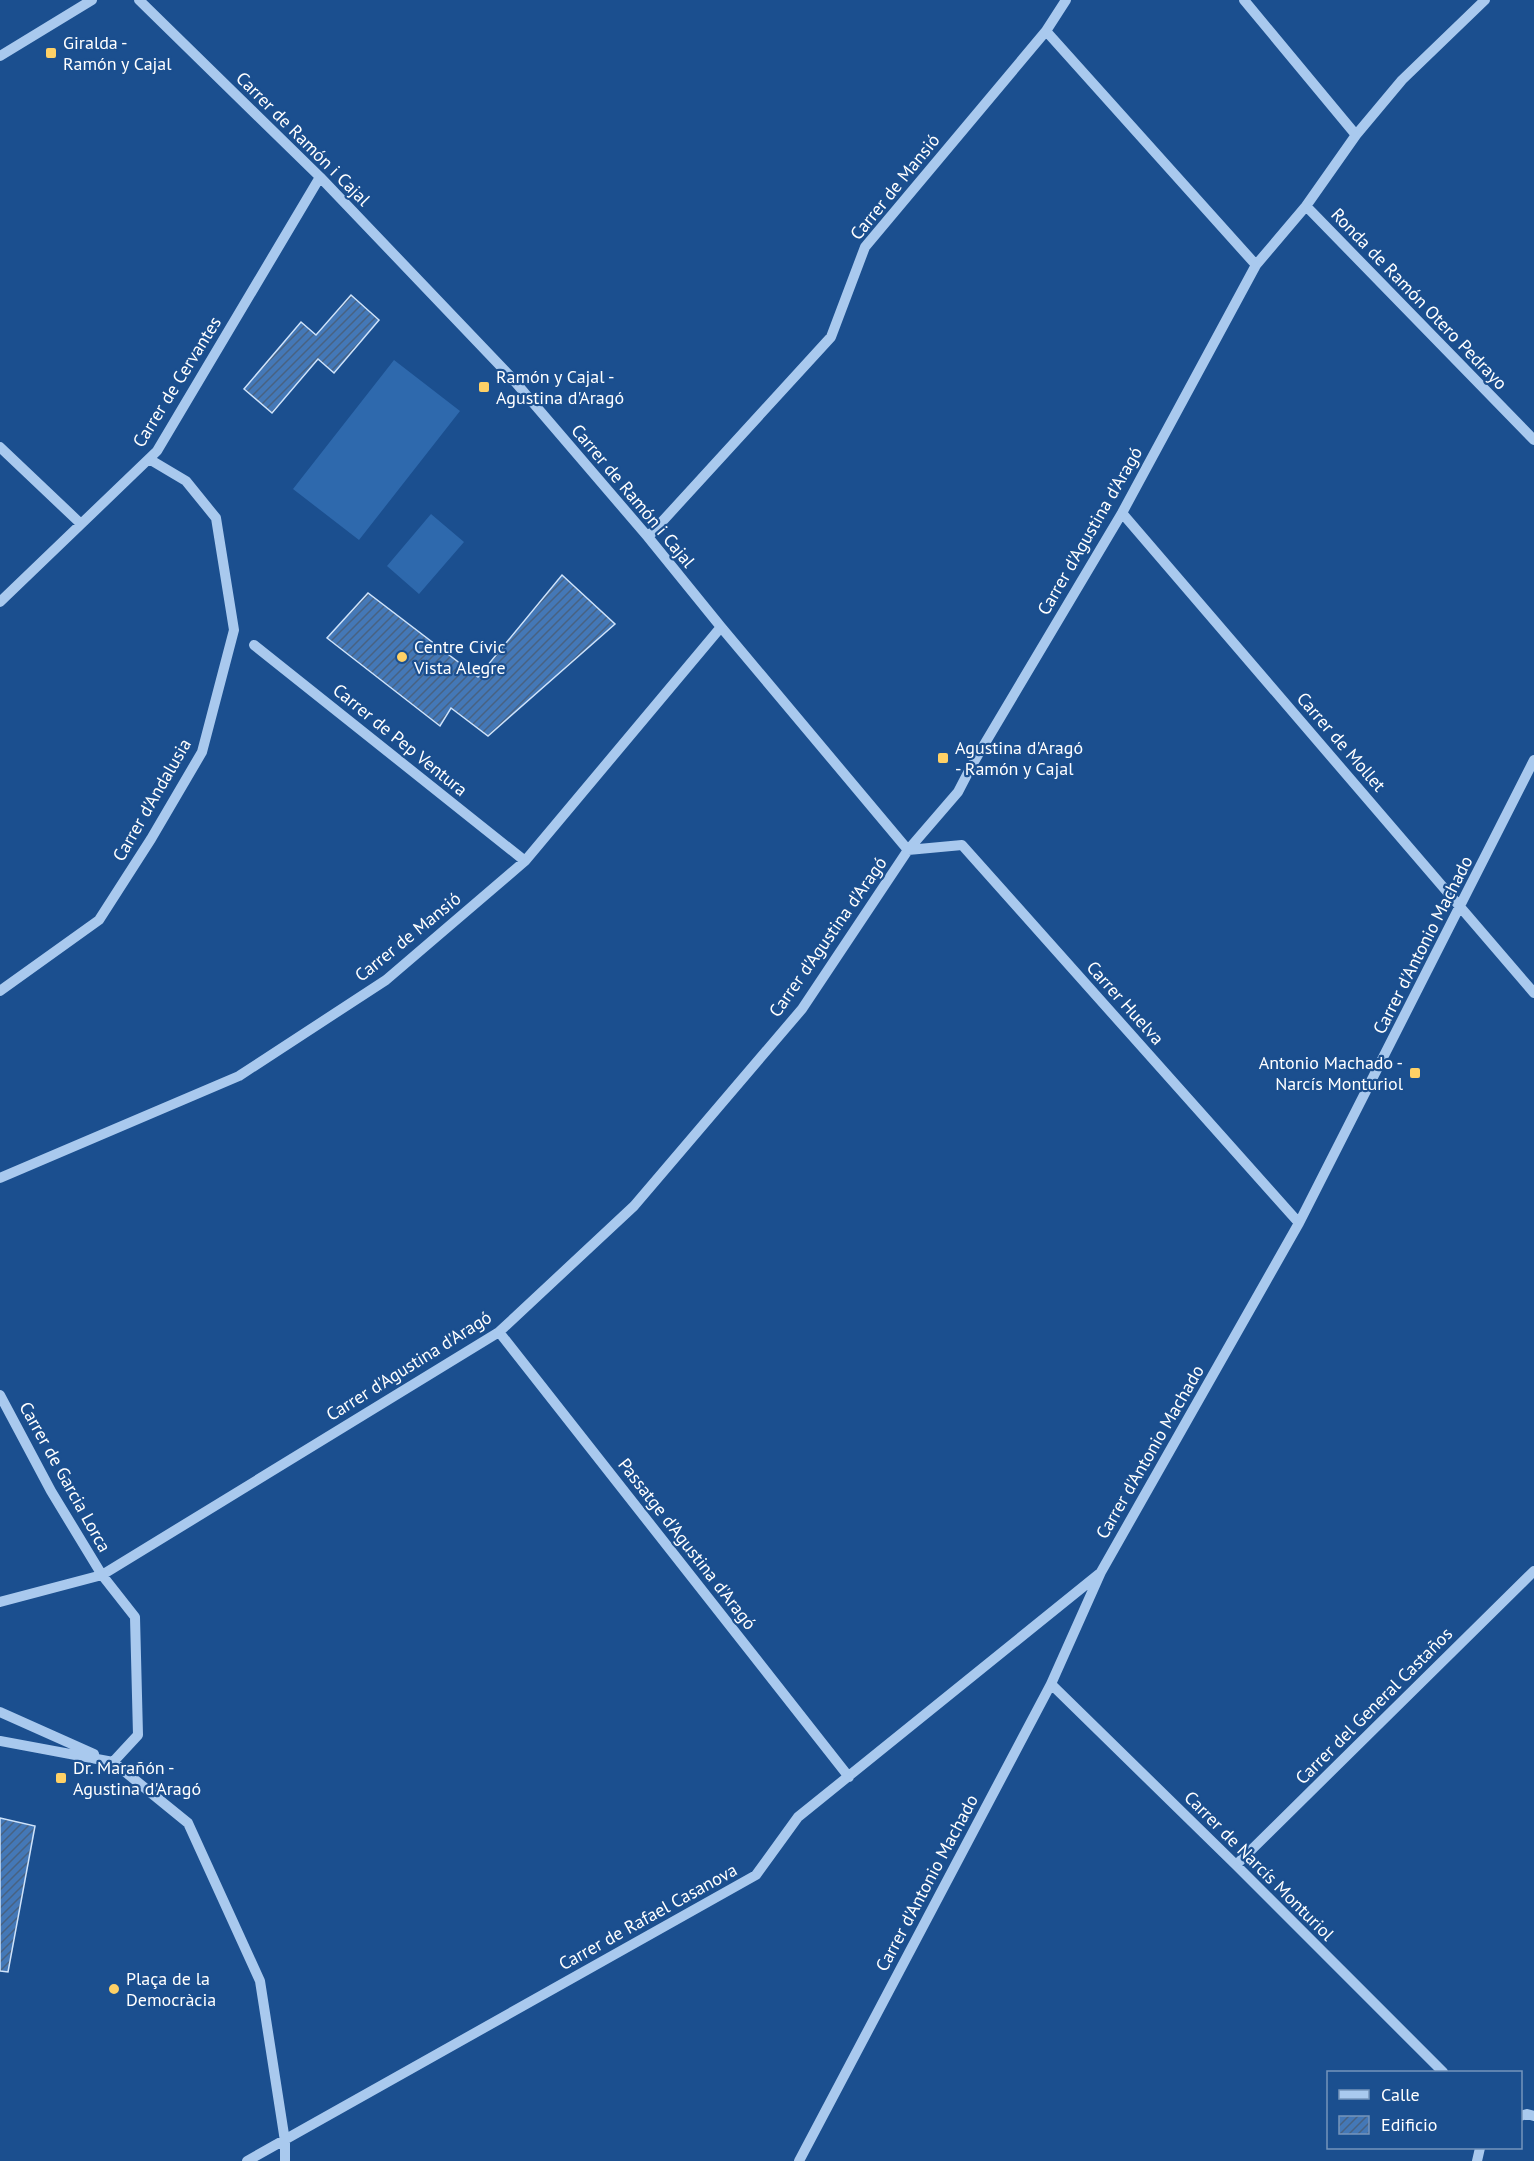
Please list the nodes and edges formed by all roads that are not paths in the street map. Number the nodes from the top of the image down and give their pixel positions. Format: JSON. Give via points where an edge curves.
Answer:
{"nodes":[{"id":1,"x":92,"y":0,"type":"edge"},
{"id":2,"x":139,"y":0,"type":"edge"},
{"id":3,"x":1066,"y":0,"type":"edge"},
{"id":4,"x":1244,"y":0,"type":"edge"},
{"id":5,"x":1485,"y":0,"type":"edge"},
{"id":6,"x":1046,"y":31,"type":"junction"},
{"id":7,"x":0,"y":56,"type":"edge"},
{"id":8,"x":1356,"y":135,"type":"junction"},
{"id":9,"x":320,"y":177,"type":"junction"},
{"id":10,"x":1306,"y":206,"type":"junction"},
{"id":11,"x":1256,"y":265,"type":"junction"},
{"id":12,"x":1534,"y":440,"type":"edge"},
{"id":13,"x":0,"y":447,"type":"edge"},
{"id":14,"x":149,"y":459,"type":"junction"},
{"id":15,"x":1122,"y":513,"type":"junction"},
{"id":16,"x":81,"y":524,"type":"junction"},
{"id":17,"x":648,"y":537,"type":"junction"},
{"id":18,"x":0,"y":602,"type":"edge"},
{"id":19,"x":721,"y":627,"type":"junction"},
{"id":20,"x":254,"y":645,"type":"dead end"},
{"id":21,"x":1534,"y":760,"type":"edge"},
{"id":22,"x":908,"y":850,"type":"junction"},
{"id":23,"x":525,"y":861,"type":"junction"},
{"id":24,"x":1461,"y":908,"type":"junction"},
{"id":25,"x":0,"y":991,"type":"edge"},
{"id":26,"x":1534,"y":993,"type":"edge"},
{"id":27,"x":0,"y":1178,"type":"edge"},
{"id":28,"x":1299,"y":1223,"type":"junction"},
{"id":29,"x":499,"y":1332,"type":"junction"},
{"id":30,"x":0,"y":1395,"type":"edge"},
{"id":31,"x":1534,"y":1571,"type":"edge"},
{"id":32,"x":1101,"y":1572,"type":"junction"},
{"id":33,"x":102,"y":1575,"type":"junction"},
{"id":34,"x":0,"y":1602,"type":"edge"},
{"id":35,"x":1051,"y":1684,"type":"junction"},
{"id":36,"x":0,"y":1712,"type":"edge"},
{"id":37,"x":0,"y":1741,"type":"edge"},
{"id":38,"x":113,"y":1762,"type":"junction"},
{"id":39,"x":849,"y":1776,"type":"junction"},
{"id":40,"x":1236,"y":1865,"type":"junction"},
{"id":41,"x":1441,"y":2071,"type":"edge"},
{"id":42,"x":285,"y":2141,"type":"junction"},
{"id":43,"x":247,"y":2161,"type":"edge"},
{"id":44,"x":285,"y":2161,"type":"edge"},
{"id":45,"x":799,"y":2161,"type":"edge"}],
"edges":[{"from":1,"to":7,"type":"street"},
{"from":2,"to":9,"type":"street","name":"Carrer de Ramón i Cajal"},
{"from":3,"to":6,"type":"street","name":"Carrer de Mansió"},
{"from":4,"to":8,"type":"street"},
{"from":5,"to":8,"type":"street","name":"Carrer d'Agustina d'Aragó","via":[[1402,81]]},
{"from":6,"to":11,"type":"street"},
{"from":6,"to":17,"type":"street","name":"Carrer de Mansió","via":[[865,247],[831,337]]},
{"from":8,"to":10,"type":"street","name":"Carrer d'Agustina d'Aragó"},
{"from":9,"to":14,"type":"street","name":"Carrer de Cervantes","via":[[157,452]]},
{"from":9,"to":17,"type":"street","name":"Carrer de Ramón i Cajal","via":[[510,376]]},
{"from":10,"to":11,"type":"street","name":"Carrer d'Agustina d'Aragó"},
{"from":10,"to":12,"type":"street","name":"Ronda de Ramón Otero Pedrayo"},
{"from":11,"to":15,"type":"street","name":"Carrer d'Agustina d'Aragó"},
{"from":13,"to":16,"type":"street"},
{"from":14,"to":16,"type":"street","name":"Carrer de Cervantes"},
{"from":14,"to":25,"type":"street","name":"Carrer d'Andalusia","via":[[186,481],[216,518],[234,630],[202,752],[99,920]]},
{"from":15,"to":22,"type":"street","name":"Carrer d'Agustina d'Aragó","via":[[958,792]]},
{"from":15,"to":24,"type":"street","name":"Carrer de Mollet"},
{"from":16,"to":18,"type":"street","name":"Carrer de Cervantes"},
{"from":17,"to":19,"type":"street","name":"Carrer de Ramón i Cajal"},
{"from":19,"to":22,"type":"street","name":"Carrer de Ramón i Cajal"},
{"from":19,"to":23,"type":"street","name":"Carrer de Mansió"},
{"from":20,"to":23,"type":"street","name":"Carrer de Pep Ventura"},
{"from":21,"to":24,"type":"street","name":"Carrer d'Antonio Machado"},
{"from":22,"to":28,"type":"street","name":"Carrer Huelva","via":[[962,844]]},
{"from":22,"to":29,"type":"street","name":"Carrer d'Agustina d'Aragó","via":[[802,1009],[772,1045],[634,1206]]},
{"from":23,"to":27,"type":"street","name":"Carrer de Mansió","via":[[386,980],[239,1076]]},
{"from":24,"to":26,"type":"street","name":"Carrer de Mollet"},
{"from":24,"to":28,"type":"street","name":"Carrer d'Antonio Machado"},
{"from":28,"to":32,"type":"street","name":"Carrer d'Antonio Machado"},
{"from":29,"to":33,"type":"street","name":"Carrer d'Agustina d'Aragó"},
{"from":29,"to":39,"type":"street","name":"Passatge d'Agustina d'Aragó"},
{"from":30,"to":33,"type":"street","name":"Carrer de Garcia Lorca"},
{"from":31,"to":40,"type":"street","name":"Carrer del General Castaños"},
{"from":32,"to":35,"type":"street","name":"Carrer d'Antonio Machado"},
{"from":32,"to":39,"type":"street","name":"Carrer de Rafael Casanova"},
{"from":33,"to":34,"type":"street","name":"Carrer d'Agustina d'Aragó"},
{"from":33,"to":38,"type":"street","via":[[135,1617],[138,1735]]},
{"from":35,"to":40,"type":"street","name":"Carrer de Narcís Monturiol"},
{"from":35,"to":45,"type":"street","name":"Carrer d'Antonio Machado"},
{"from":36,"to":38,"type":"street"},
{"from":37,"to":38,"type":"street"},
{"from":38,"to":42,"type":"street","via":[[188,1823],[260,1981]]},
{"from":39,"to":42,"type":"street","name":"Carrer de Rafael Casanova","via":[[798,1817],[756,1875]]},
{"from":40,"to":41,"type":"street","name":"Carrer de Narcís Monturiol"},
{"from":42,"to":43,"type":"street","name":"Carrer de Rafael Casanova"},
{"from":42,"to":44,"type":"street"}]}
